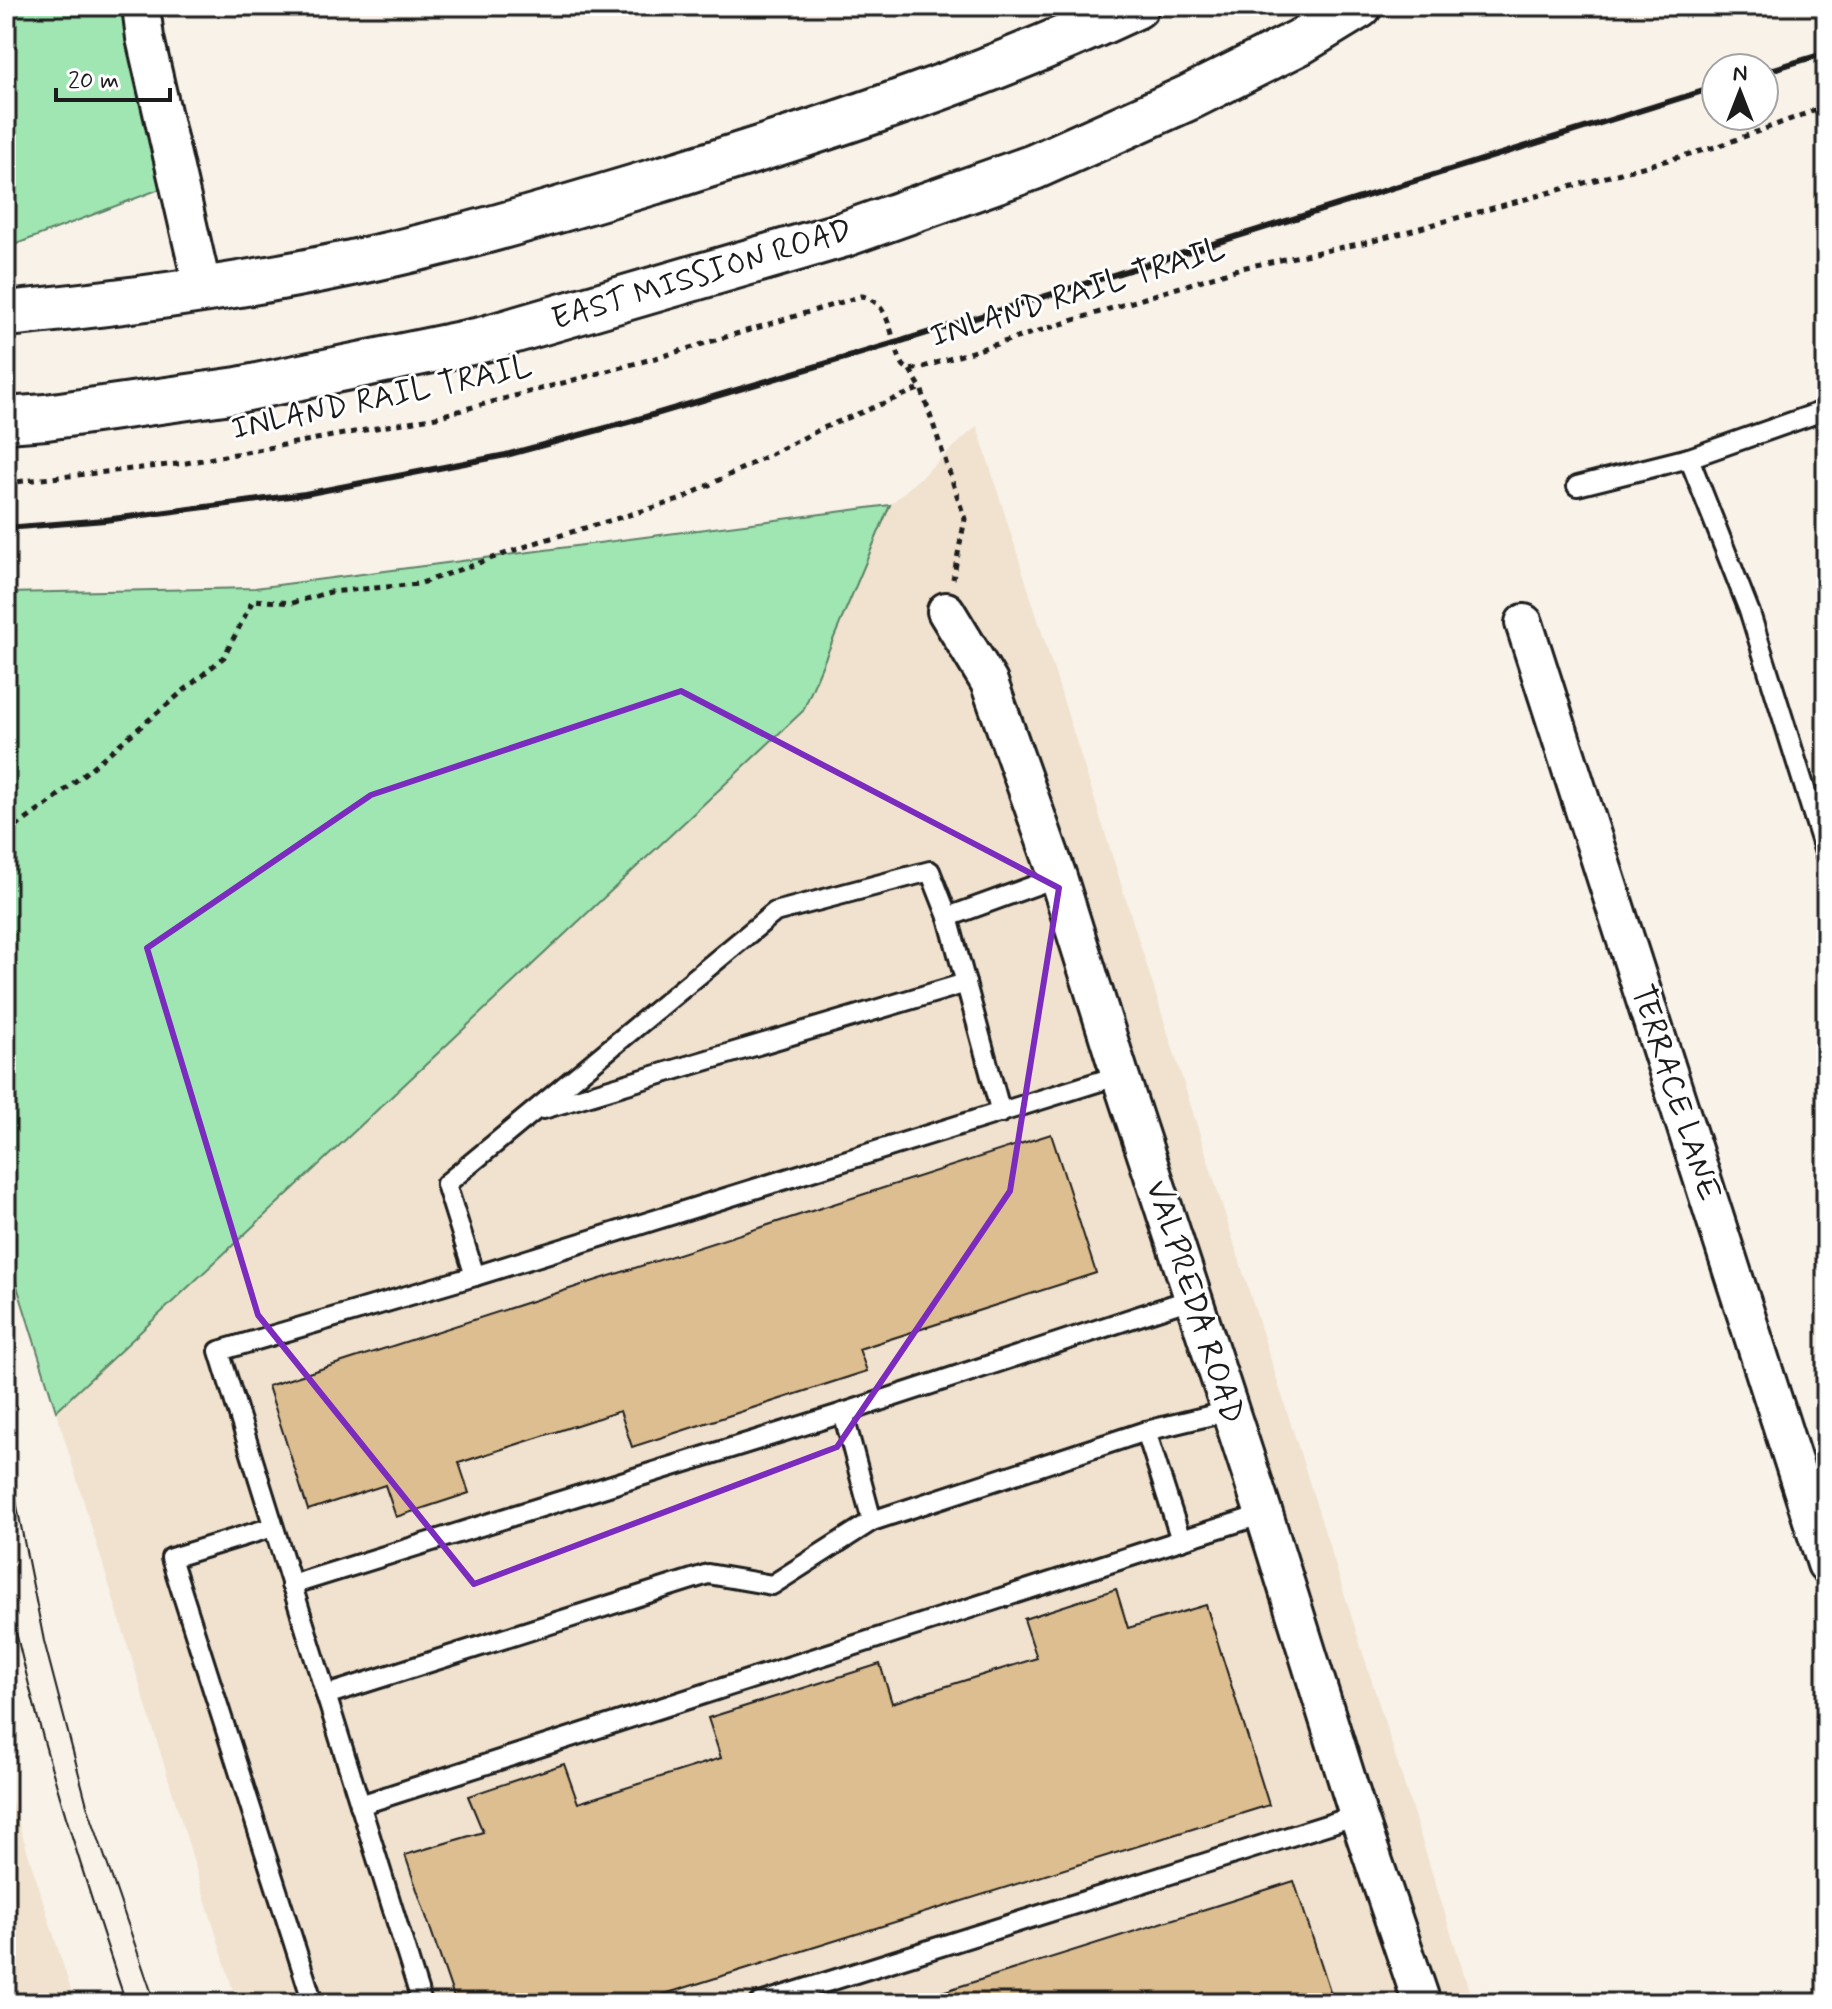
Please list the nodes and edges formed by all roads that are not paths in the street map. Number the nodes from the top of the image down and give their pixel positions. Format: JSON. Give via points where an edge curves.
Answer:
{"nodes":[{"id":1,"x":141,"y":6,"type":"edge"},
{"id":2,"x":1136,"y":6,"type":"edge"},
{"id":3,"x":1359,"y":6,"type":"edge"},
{"id":4,"x":203,"y":290,"type":"junction"},
{"id":5,"x":6,"y":314,"type":"edge"},
{"id":6,"x":1826,"y":410,"type":"edge"},
{"id":7,"x":6,"y":420,"type":"edge"},
{"id":8,"x":1689,"y":458,"type":"junction"},
{"id":9,"x":1577,"y":486,"type":"dead end"},
{"id":10,"x":946,"y":611,"type":"road end"},
{"id":11,"x":1524,"y":623,"type":"dead end"},
{"id":12,"x":1826,"y":856,"type":"edge"},
{"id":13,"x":1058,"y":877,"type":"junction"},
{"id":14,"x":948,"y":917,"type":"junction"},
{"id":15,"x":966,"y":983,"type":"junction"},
{"id":16,"x":1120,"y":1075,"type":"junction"},
{"id":17,"x":533,"y":1112,"type":"junction"},
{"id":18,"x":1001,"y":1113,"type":"junction"},
{"id":19,"x":475,"y":1276,"type":"junction"},
{"id":20,"x":1194,"y":1298,"type":"junction"},
{"id":21,"x":1229,"y":1411,"type":"junction"},
{"id":22,"x":843,"y":1413,"type":"junction"},
{"id":23,"x":1146,"y":1431,"type":"junction"},
{"id":24,"x":1264,"y":1514,"type":"junction"},
{"id":25,"x":872,"y":1521,"type":"junction"},
{"id":26,"x":273,"y":1527,"type":"junction"},
{"id":27,"x":1181,"y":1540,"type":"junction"},
{"id":28,"x":1826,"y":1564,"type":"edge"},
{"id":29,"x":291,"y":1585,"type":"junction"},
{"id":30,"x":326,"y":1695,"type":"junction"},
{"id":31,"x":360,"y":1805,"type":"junction"},
{"id":32,"x":1358,"y":1815,"type":"junction"},
{"id":33,"x":313,"y":2003,"type":"edge"},
{"id":34,"x":422,"y":2003,"type":"edge"},
{"id":35,"x":760,"y":2003,"type":"edge"},
{"id":36,"x":1422,"y":2003,"type":"edge"}],
"edges":[{"from":1,"to":4,"type":"street"},
{"from":2,"to":4,"type":"main road","via":[[966,80],[609,195],[443,241]]},
{"from":3,"to":7,"type":"main road","name":"EAST MISSION ROAD","via":[[1190,97],[1034,167],[842,235],[481,340],[238,390]]},
{"from":4,"to":5,"type":"main road"},
{"from":6,"to":8,"type":"lane"},
{"from":8,"to":9,"type":"lane"},
{"from":8,"to":12,"type":"lane","via":[[1750,613]]},
{"from":10,"to":13,"type":"street","name":"VALPREDA ROAD","via":[[989,682]]},
{"from":11,"to":28,"type":"street","name":"TERRACE LANE"},
{"from":13,"to":14,"type":"lane"},
{"from":13,"to":16,"type":"street","name":"VALPREDA ROAD"},
{"from":14,"to":15,"type":"lane"},
{"from":14,"to":17,"type":"lane","via":[[930,871],[775,912]]},
{"from":15,"to":17,"type":"lane"},
{"from":15,"to":18,"type":"lane"},
{"from":16,"to":18,"type":"lane"},
{"from":16,"to":20,"type":"street","name":"VALPREDA ROAD"},
{"from":17,"to":19,"type":"lane","via":[[446,1184]]},
{"from":18,"to":19,"type":"lane"},
{"from":19,"to":26,"type":"lane","via":[[219,1351]]},
{"from":20,"to":21,"type":"street","name":"VALPREDA ROAD"},
{"from":20,"to":22,"type":"lane"},
{"from":21,"to":23,"type":"lane"},
{"from":21,"to":24,"type":"street","name":"VALPREDA ROAD"},
{"from":22,"to":25,"type":"lane"},
{"from":22,"to":29,"type":"lane"},
{"from":23,"to":25,"type":"lane"},
{"from":23,"to":27,"type":"lane"},
{"from":24,"to":27,"type":"lane"},
{"from":24,"to":32,"type":"street","name":"VALPREDA ROAD"},
{"from":25,"to":30,"type":"lane","via":[[772,1585],[708,1574]]},
{"from":26,"to":29,"type":"lane"},
{"from":26,"to":33,"type":"lane","via":[[171,1558]]},
{"from":27,"to":31,"type":"lane"},
{"from":29,"to":30,"type":"lane"},
{"from":30,"to":31,"type":"lane"},
{"from":31,"to":34,"type":"lane"},
{"from":32,"to":35,"type":"lane"},
{"from":32,"to":36,"type":"street","name":"VALPREDA ROAD"}]}
